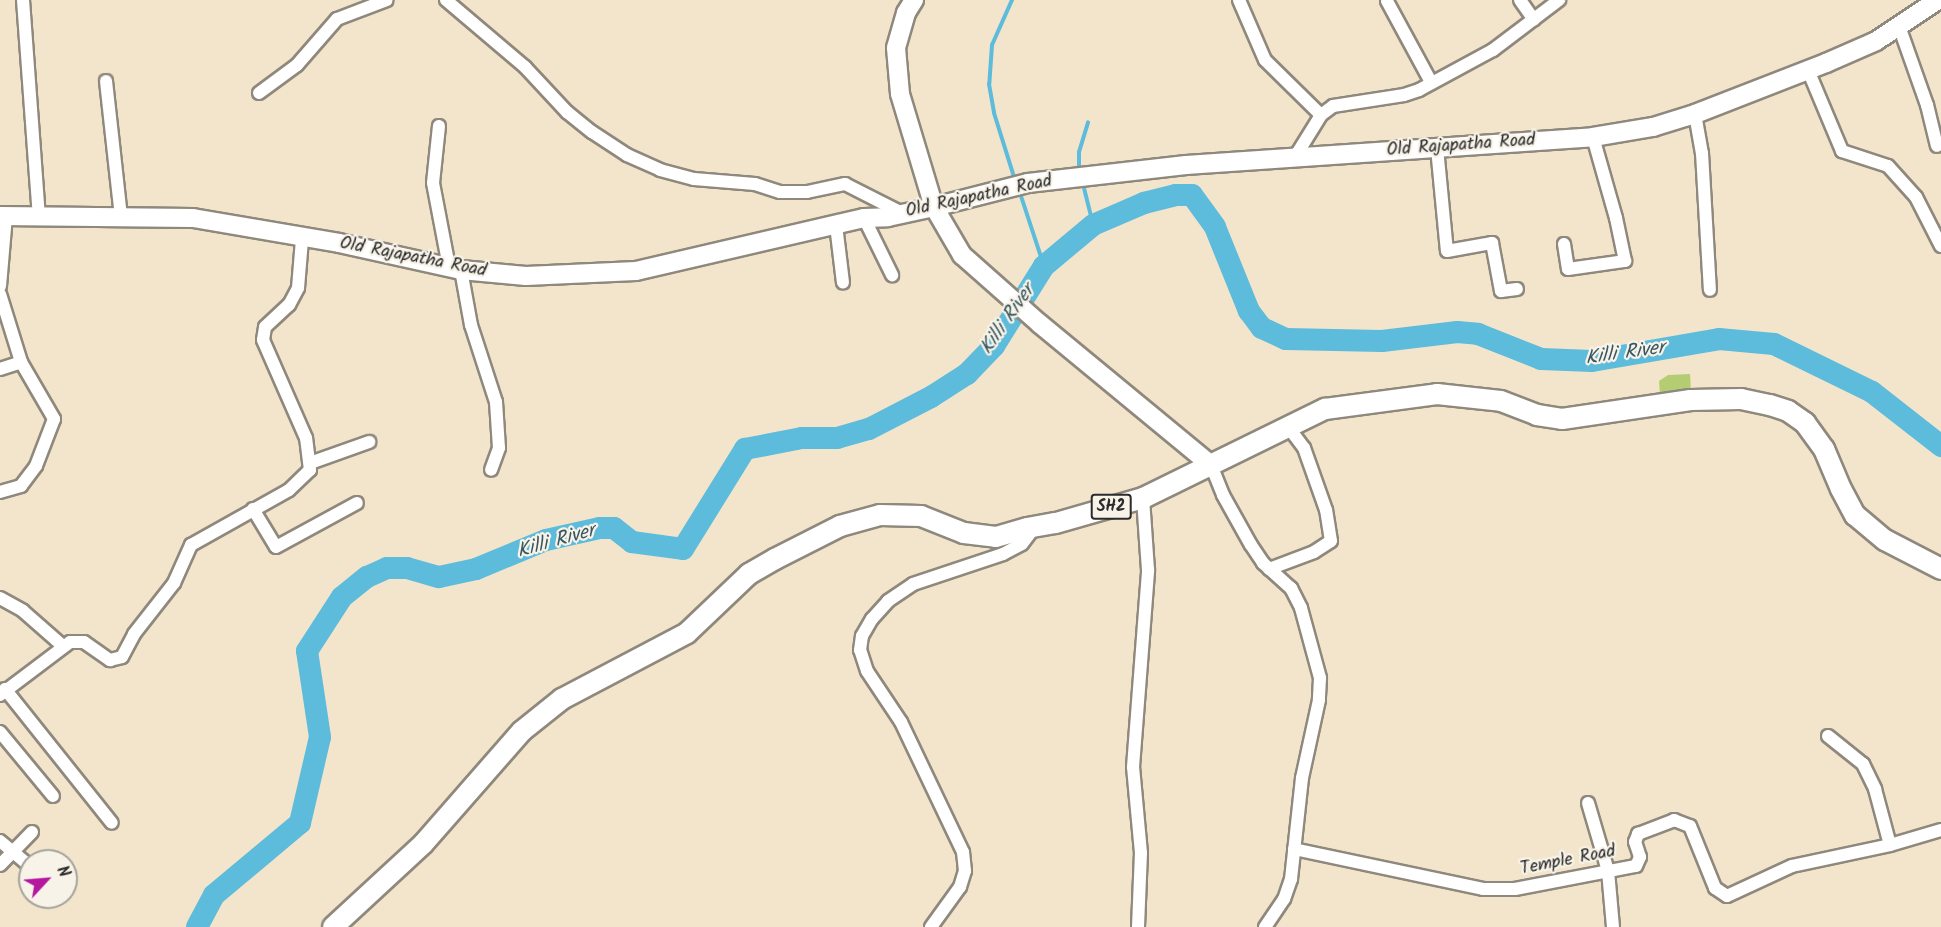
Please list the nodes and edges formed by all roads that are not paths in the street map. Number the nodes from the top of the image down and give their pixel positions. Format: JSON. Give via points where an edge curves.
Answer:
{"nodes":[{"id":1,"x":23,"y":0,"type":"edge"},
{"id":2,"x":387,"y":0,"type":"edge"},
{"id":3,"x":447,"y":0,"type":"edge"},
{"id":4,"x":914,"y":0,"type":"edge"},
{"id":5,"x":1239,"y":0,"type":"edge"},
{"id":6,"x":1520,"y":0,"type":"edge"},
{"id":7,"x":1559,"y":0,"type":"edge"},
{"id":8,"x":1938,"y":0,"type":"edge"},
{"id":9,"x":1387,"y":1,"type":"edge"},
{"id":10,"x":1534,"y":20,"type":"junction"},
{"id":11,"x":1899,"y":26,"type":"junction"},
{"id":12,"x":1808,"y":70,"type":"junction"},
{"id":13,"x":106,"y":81,"type":"dead end"},
{"id":14,"x":1431,"y":82,"type":"junction"},
{"id":15,"x":260,"y":93,"type":"dead end"},
{"id":16,"x":1695,"y":114,"type":"junction"},
{"id":17,"x":1321,"y":115,"type":"junction"},
{"id":18,"x":439,"y":126,"type":"dead end"},
{"id":19,"x":1593,"y":137,"type":"junction"},
{"id":20,"x":1937,"y":146,"type":"dead end"},
{"id":21,"x":1437,"y":148,"type":"junction"},
{"id":22,"x":1294,"y":157,"type":"junction"},
{"id":23,"x":934,"y":207,"type":"junction"},
{"id":24,"x":904,"y":214,"type":"junction"},
{"id":25,"x":3,"y":216,"type":"edge"},
{"id":26,"x":39,"y":216,"type":"junction"},
{"id":27,"x":121,"y":217,"type":"junction"},
{"id":28,"x":864,"y":218,"type":"junction"},
{"id":29,"x":836,"y":225,"type":"junction"},
{"id":30,"x":302,"y":238,"type":"junction"},
{"id":31,"x":1564,"y":244,"type":"dead end"},
{"id":32,"x":1941,"y":246,"type":"edge"},
{"id":33,"x":455,"y":268,"type":"junction"},
{"id":34,"x":892,"y":276,"type":"dead end"},
{"id":35,"x":843,"y":283,"type":"dead end"},
{"id":36,"x":0,"y":286,"type":"edge"},
{"id":37,"x":1517,"y":289,"type":"dead end"},
{"id":38,"x":1710,"y":290,"type":"dead end"},
{"id":39,"x":0,"y":294,"type":"edge"},
{"id":40,"x":21,"y":362,"type":"junction"},
{"id":41,"x":0,"y":369,"type":"edge"},
{"id":42,"x":1288,"y":427,"type":"junction"},
{"id":43,"x":369,"y":442,"type":"dead end"},
{"id":44,"x":310,"y":463,"type":"junction"},
{"id":45,"x":1210,"y":465,"type":"junction"},
{"id":46,"x":491,"y":470,"type":"dead end"},
{"id":47,"x":0,"y":492,"type":"edge"},
{"id":48,"x":1143,"y":498,"type":"junction"},
{"id":49,"x":357,"y":503,"type":"dead end"},
{"id":50,"x":253,"y":509,"type":"junction"},
{"id":51,"x":1035,"y":526,"type":"junction"},
{"id":52,"x":1269,"y":569,"type":"junction"},
{"id":53,"x":1941,"y":569,"type":"edge"},
{"id":54,"x":0,"y":598,"type":"edge"},
{"id":55,"x":63,"y":646,"type":"junction"},
{"id":56,"x":3,"y":692,"type":"edge"},
{"id":57,"x":0,"y":732,"type":"edge"},
{"id":58,"x":1828,"y":736,"type":"dead end"},
{"id":59,"x":53,"y":796,"type":"dead end"},
{"id":60,"x":1588,"y":803,"type":"dead end"},
{"id":61,"x":112,"y":823,"type":"dead end"},
{"id":62,"x":1941,"y":830,"type":"edge"},
{"id":63,"x":32,"y":832,"type":"dead end"},
{"id":64,"x":0,"y":841,"type":"edge"},
{"id":65,"x":1890,"y":845,"type":"junction"},
{"id":66,"x":1294,"y":849,"type":"junction"},
{"id":67,"x":14,"y":852,"type":"junction"},
{"id":68,"x":18,"y":856,"type":"edge"},
{"id":69,"x":0,"y":865,"type":"edge"},
{"id":70,"x":1608,"y":871,"type":"junction"},
{"id":71,"x":333,"y":927,"type":"edge"},
{"id":72,"x":932,"y":927,"type":"edge"},
{"id":73,"x":1138,"y":927,"type":"edge"},
{"id":74,"x":1265,"y":927,"type":"edge"},
{"id":75,"x":1613,"y":927,"type":"edge"}],
"edges":[{"from":1,"to":26,"type":"street"},
{"from":2,"to":15,"type":"street","via":[[337,19],[297,65]]},
{"from":3,"to":24,"type":"street","via":[[525,67],[567,112],[627,155],[694,179],[755,184],[780,192],[807,192],[845,184]]},
{"from":4,"to":23,"type":"main road","via":[[896,48],[900,94]]},
{"from":5,"to":17,"type":"street","via":[[1265,60]]},
{"from":6,"to":10,"type":"street"},
{"from":7,"to":10,"type":"street"},
{"from":8,"to":11,"type":"main road","name":"Old Rajapatha Road"},
{"from":9,"to":14,"type":"street"},
{"from":10,"to":14,"type":"street","via":[[1492,50]]},
{"from":11,"to":12,"type":"main road","name":"Old Rajapatha Road","via":[[1876,41]]},
{"from":11,"to":20,"type":"street"},
{"from":12,"to":16,"type":"main road","name":"Old Rajapatha Road"},
{"from":12,"to":32,"type":"street","via":[[1842,150],[1888,166],[1916,197]]},
{"from":13,"to":27,"type":"street"},
{"from":14,"to":17,"type":"street","via":[[1404,95],[1333,106]]},
{"from":16,"to":19,"type":"main road","name":"Old Rajapatha Road","via":[[1653,127]]},
{"from":16,"to":38,"type":"street","via":[[1702,153]]},
{"from":17,"to":22,"type":"street"},
{"from":18,"to":33,"type":"street","via":[[433,183]]},
{"from":19,"to":21,"type":"main road","name":"Old Rajapatha Road"},
{"from":19,"to":31,"type":"street","via":[[1625,261],[1568,269]]},
{"from":21,"to":22,"type":"main road","name":"Old Rajapatha Road"},
{"from":21,"to":37,"type":"street","via":[[1447,251],[1492,243],[1501,291]]},
{"from":22,"to":23,"type":"main road","name":"Old Rajapatha Road","via":[[1028,183]]},
{"from":23,"to":24,"type":"main road","name":"Old Rajapatha Road"},
{"from":23,"to":45,"type":"main road","via":[[963,255]]},
{"from":24,"to":28,"type":"main road","name":"Old Rajapatha Road"},
{"from":25,"to":26,"type":"main road","name":"Old Rajapatha Road"},
{"from":25,"to":36,"type":"street"},
{"from":26,"to":27,"type":"main road","name":"Old Rajapatha Road"},
{"from":27,"to":30,"type":"main road","name":"Old Rajapatha Road","via":[[193,218]]},
{"from":28,"to":29,"type":"main road","name":"Old Rajapatha Road"},
{"from":28,"to":34,"type":"street"},
{"from":29,"to":33,"type":"main road","name":"Old Rajapatha Road","via":[[636,271],[526,276]]},
{"from":29,"to":35,"type":"street"},
{"from":30,"to":33,"type":"main road","name":"Old Rajapatha Road"},
{"from":30,"to":44,"type":"street","via":[[298,288],[289,305],[265,327],[263,340],[306,438]]},
{"from":33,"to":46,"type":"street","via":[[496,402],[499,448]]},
{"from":39,"to":40,"type":"street"},
{"from":40,"to":41,"type":"street"},
{"from":40,"to":47,"type":"street","via":[[54,419],[36,466],[21,486]]},
{"from":42,"to":45,"type":"main road","number":"SH2"},
{"from":42,"to":52,"type":"street","via":[[1304,448],[1326,510],[1331,541],[1314,552]]},
{"from":42,"to":53,"type":"main road","number":"SH2","via":[[1325,409],[1437,394],[1501,401],[1537,415],[1562,419],[1691,400],[1741,399],[1760,403],[1788,411],[1805,423],[1824,449],[1856,515],[1885,540]]},
{"from":43,"to":44,"type":"street"},
{"from":44,"to":50,"type":"street","via":[[303,479]]},
{"from":45,"to":48,"type":"main road","number":"SH2"},
{"from":45,"to":52,"type":"street","via":[[1245,535]]},
{"from":48,"to":51,"type":"main road","number":"SH2"},
{"from":48,"to":73,"type":"street","via":[[1148,570],[1133,767],[1141,853]]},
{"from":49,"to":50,"type":"street","via":[[276,547]]},
{"from":50,"to":55,"type":"street","via":[[191,545],[174,583],[134,634],[122,657],[110,660],[84,642]]},
{"from":51,"to":71,"type":"main road","number":"SH2","via":[[996,537],[964,533],[921,516],[880,515],[840,526],[775,559],[749,574],[687,633],[562,699],[522,731],[423,844]]},
{"from":51,"to":72,"type":"street","via":[[1022,543],[1003,554],[913,584],[888,601],[862,636],[860,651],[867,671],[901,722],[963,852],[965,871],[960,887]]},
{"from":52,"to":66,"type":"street","via":[[1291,588],[1301,608],[1320,678]]},
{"from":54,"to":55,"type":"street","via":[[23,611]]},
{"from":55,"to":56,"type":"street"},
{"from":56,"to":61,"type":"street"},
{"from":57,"to":59,"type":"street"},
{"from":58,"to":65,"type":"street","via":[[1863,764],[1875,789]]},
{"from":60,"to":70,"type":"street"},
{"from":62,"to":65,"type":"street","name":"Temple Road"},
{"from":63,"to":67,"type":"street"},
{"from":64,"to":67,"type":"street"},
{"from":65,"to":70,"type":"street","name":"Temple Road","via":[[1792,866],[1727,896],[1715,888],[1690,826],[1674,820],[1638,834],[1635,842],[1640,857],[1636,866]]},
{"from":66,"to":70,"type":"street","name":"Temple Road","via":[[1483,889],[1515,889]]},
{"from":66,"to":74,"type":"street","via":[[1284,899]]},
{"from":67,"to":68,"type":"street"},
{"from":67,"to":69,"type":"street"},
{"from":70,"to":75,"type":"street"}]}
